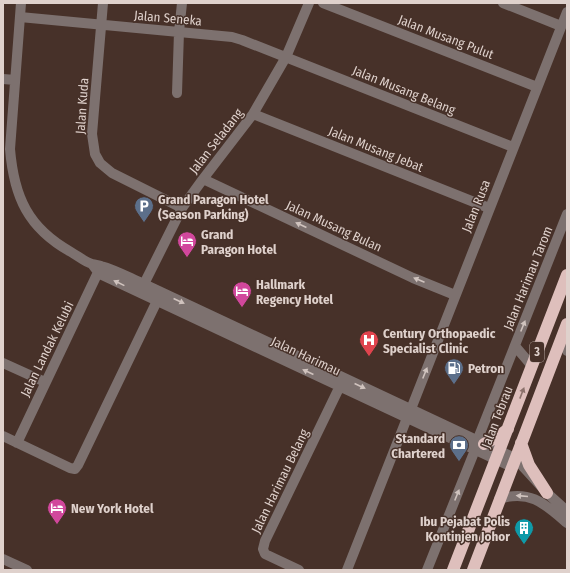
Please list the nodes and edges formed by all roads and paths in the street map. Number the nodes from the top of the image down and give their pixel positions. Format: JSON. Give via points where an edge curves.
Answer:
{"nodes":[{"id":1,"x":21,"y":3,"type":"edge"},
{"id":2,"x":103,"y":3,"type":"edge"},
{"id":3,"x":182,"y":3,"type":"edge"},
{"id":4,"x":309,"y":3,"type":"edge"},
{"id":5,"x":324,"y":3,"type":"edge"},
{"id":6,"x":503,"y":3,"type":"edge"},
{"id":7,"x":567,"y":12,"type":"edge"},
{"id":8,"x":20,"y":18,"type":"junction"},
{"id":9,"x":101,"y":25,"type":"junction"},
{"id":10,"x":562,"y":26,"type":"junction"},
{"id":11,"x":179,"y":32,"type":"junction"},
{"id":12,"x":286,"y":57,"type":"junction"},
{"id":13,"x":3,"y":79,"type":"edge"},
{"id":14,"x":14,"y":80,"type":"junction"},
{"id":15,"x":537,"y":87,"type":"junction"},
{"id":16,"x":177,"y":93,"type":"dead end"},
{"id":17,"x":253,"y":114,"type":"junction"},
{"id":18,"x":513,"y":147,"type":"junction"},
{"id":19,"x":202,"y":179,"type":"junction"},
{"id":20,"x":182,"y":208,"type":"junction"},
{"id":21,"x":489,"y":208,"type":"junction"},
{"id":22,"x":567,"y":214,"type":"edge"},
{"id":23,"x":97,"y":267,"type":"junction"},
{"id":24,"x":567,"y":275,"type":"edge"},
{"id":25,"x":142,"y":288,"type":"junction"},
{"id":26,"x":455,"y":295,"type":"junction"},
{"id":27,"x":157,"y":301,"type":"junction"},
{"id":28,"x":565,"y":329,"type":"edge"},
{"id":29,"x":515,"y":346,"type":"junction"},
{"id":30,"x":567,"y":351,"type":"edge"},
{"id":31,"x":3,"y":363,"type":"edge"},
{"id":32,"x":532,"y":366,"type":"junction"},
{"id":33,"x":45,"y":382,"type":"junction"},
{"id":34,"x":340,"y":386,"type":"junction"},
{"id":35,"x":409,"y":414,"type":"junction"},
{"id":36,"x":508,"y":429,"type":"junction"},
{"id":37,"x":3,"y":436,"type":"edge"},
{"id":38,"x":17,"y":443,"type":"junction"},
{"id":39,"x":521,"y":443,"type":"junction"},
{"id":40,"x":479,"y":445,"type":"junction"},
{"id":41,"x":498,"y":455,"type":"junction"},
{"id":42,"x":514,"y":463,"type":"junction"},
{"id":43,"x":547,"y":494,"type":"junction"},
{"id":44,"x":499,"y":499,"type":"junction"},
{"id":45,"x":567,"y":511,"type":"edge"},
{"id":46,"x":567,"y":523,"type":"edge"},
{"id":47,"x":3,"y":559,"type":"edge"},
{"id":48,"x":27,"y":570,"type":"edge"},
{"id":49,"x":298,"y":570,"type":"edge"},
{"id":50,"x":347,"y":570,"type":"edge"},
{"id":51,"x":427,"y":570,"type":"edge"},
{"id":52,"x":453,"y":570,"type":"edge"},
{"id":53,"x":473,"y":570,"type":"edge"}],
"edges":[{"from":1,"to":8,"type":"street","name":"Jalan Harimau"},
{"from":2,"to":9,"type":"street","name":"Jalan Kuda"},
{"from":3,"to":11,"type":"street"},
{"from":4,"to":12,"type":"street","name":"Jalan Seladang"},
{"from":5,"to":15,"type":"street","name":"Jalan Musang Pulut"},
{"from":6,"to":10,"type":"street"},
{"from":7,"to":10,"type":"street","name":"Jalan Rusa"},
{"from":8,"to":9,"type":"street","name":"Jalan Seneka"},
{"from":8,"to":14,"type":"street","name":"Jalan Harimau"},
{"from":9,"to":11,"type":"street","name":"Jalan Seneka"},
{"from":9,"to":20,"type":"street","name":"Jalan Kuda","via":[[92,134],[95,154],[100,163],[112,173]]},
{"from":10,"to":15,"type":"street","name":"Jalan Rusa"},
{"from":11,"to":12,"type":"street","name":"Jalan Seneka","via":[[232,37]]},
{"from":11,"to":16,"type":"street"},
{"from":12,"to":17,"type":"street","name":"Jalan Seladang"},
{"from":12,"to":18,"type":"street","name":"Jalan Musang Belang"},
{"from":13,"to":14,"type":"street"},
{"from":14,"to":23,"type":"street","name":"Jalan Harimau","via":[[10,150],[21,202],[36,225],[56,244]]},
{"from":15,"to":18,"type":"street","name":"Jalan Rusa"},
{"from":17,"to":19,"type":"street","name":"Jalan Seladang"},
{"from":17,"to":21,"type":"street","name":"Jalan Musang Jebat"},
{"from":18,"to":21,"type":"street","name":"Jalan Rusa"},
{"from":19,"to":20,"type":"street","name":"Jalan Seladang"},
{"from":26,"to":19,"type":"street","name":"Jalan Musang Bulan","one_way":true,"via":[[413,278]]},
{"from":20,"to":25,"type":"street","name":"Jalan Seladang"},
{"from":21,"to":26,"type":"street","name":"Jalan Rusa"},
{"from":29,"to":22,"type":"street","name":"Jalan Harimau Tarom","one_way":true},
{"from":23,"to":25,"type":"street","name":"Jalan Harimau"},
{"from":23,"to":33,"type":"street","name":"Jalan Landak Kelubi"},
{"from":24,"to":32,"type":"highway","name":"Jalan Tebrau","number":"3"},
{"from":25,"to":27,"type":"street","name":"Jalan Harimau"},
{"from":25,"to":35,"type":"street","name":"Jalan Harimau","one_way":true},
{"from":35,"to":26,"type":"street","name":"Jalan Rusa","one_way":true},
{"from":34,"to":27,"type":"street","name":"Jalan Harimau","one_way":true},
{"from":27,"to":38,"type":"street","via":[[78,465],[70,468]]},
{"from":28,"to":30,"type":"street"},
{"from":28,"to":39,"type":"highway","number":"3"},
{"from":29,"to":32,"type":"street"},
{"from":29,"to":40,"type":"street","name":"Jalan Harimau Tarom"},
{"from":31,"to":33,"type":"street"},
{"from":36,"to":32,"type":"highway","name":"Jalan Tebrau","number":"3","one_way":true},
{"from":33,"to":38,"type":"street","name":"Jalan Landak Kelubi"},
{"from":34,"to":35,"type":"street","name":"Jalan Harimau"},
{"from":34,"to":49,"type":"street","name":"Jalan Harimau Belang","via":[[263,549],[265,554]]},
{"from":35,"to":40,"type":"street","name":"Jalan Harimau"},
{"from":35,"to":50,"type":"street","name":"Jalan Rusa"},
{"from":36,"to":40,"type":"highway"},
{"from":36,"to":41,"type":"highway","name":"Jalan Tebrau","number":"3"},
{"from":37,"to":38,"type":"street"},
{"from":39,"to":42,"type":"highway","number":"3"},
{"from":39,"to":43,"type":"highway","via":[[528,465]]},
{"from":40,"to":41,"type":"street","name":"Jalan Harimau"},
{"from":51,"to":40,"type":"street","name":"Jalan Harimau Tarom","one_way":true},
{"from":41,"to":42,"type":"street","name":"Jalan Harimau"},
{"from":41,"to":52,"type":"highway","name":"Jalan Tebrau","number":"3"},
{"from":42,"to":43,"type":"street"},
{"from":42,"to":44,"type":"highway","number":"3"},
{"from":43,"to":45,"type":"street"},
{"from":46,"to":44,"type":"street","one_way":true,"via":[[536,499],[520,496]]},
{"from":44,"to":53,"type":"highway","number":"3"},
{"from":47,"to":48,"type":"street"}]}
